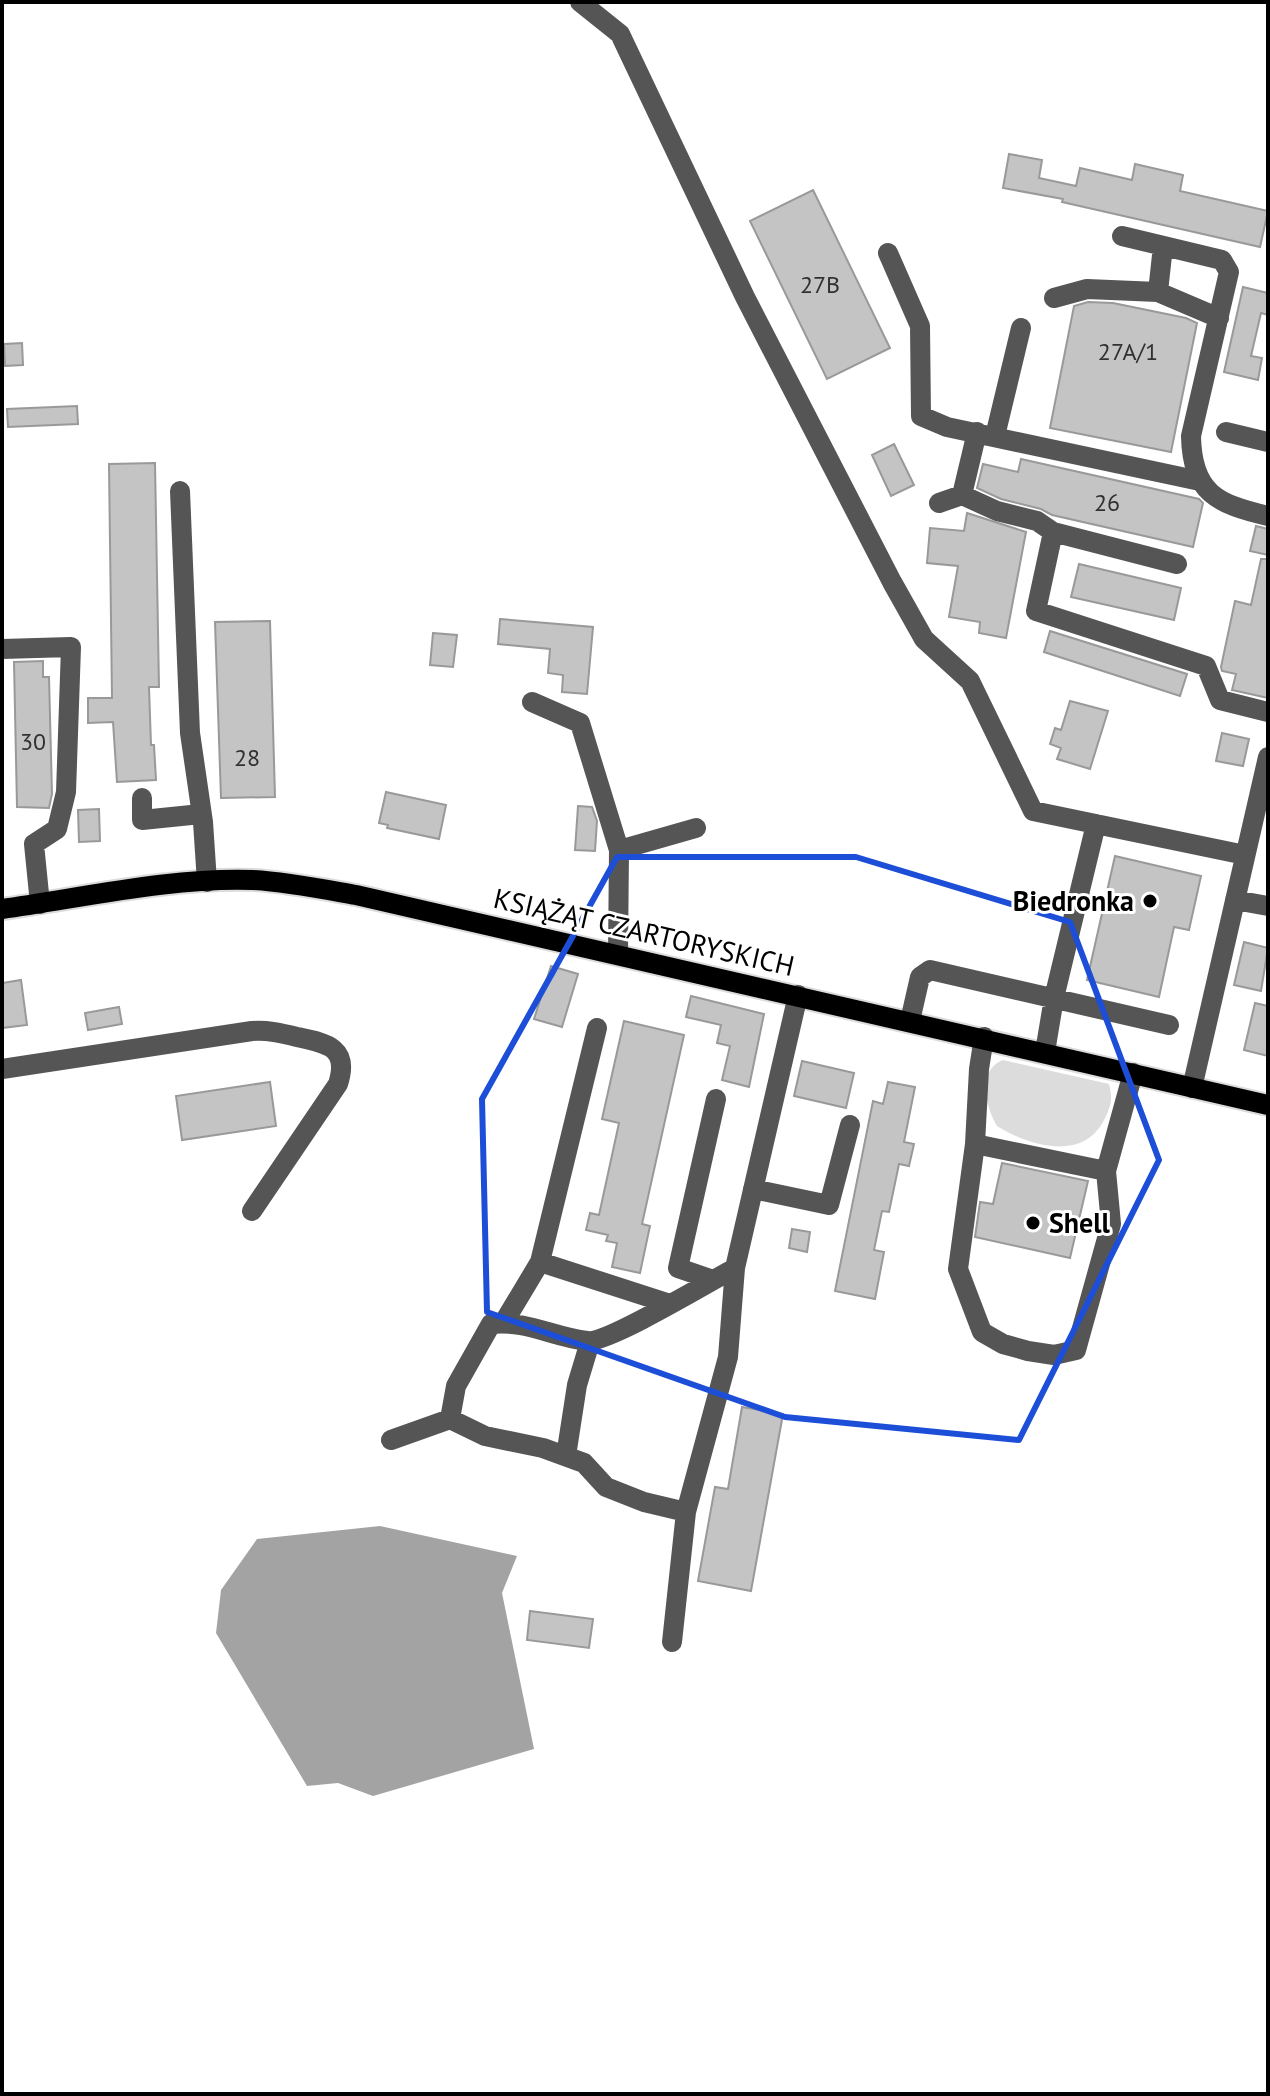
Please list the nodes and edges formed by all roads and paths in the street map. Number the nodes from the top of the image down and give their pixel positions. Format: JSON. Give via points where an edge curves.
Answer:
{"nodes":[{"id":1,"x":580,"y":2,"type":"edge"},
{"id":2,"x":1122,"y":236,"type":"dead end"},
{"id":3,"x":1163,"y":246,"type":"junction"},
{"id":4,"x":888,"y":253,"type":"dead end"},
{"id":5,"x":1158,"y":292,"type":"junction"},
{"id":6,"x":1054,"y":298,"type":"dead end"},
{"id":7,"x":1219,"y":318,"type":"junction"},
{"id":8,"x":1021,"y":328,"type":"dead end"},
{"id":9,"x":1226,"y":432,"type":"dead end"},
{"id":10,"x":986,"y":434,"type":"junction"},
{"id":11,"x":1268,"y":442,"type":"edge"},
{"id":12,"x":1200,"y":481,"type":"junction"},
{"id":13,"x":180,"y":491,"type":"dead end"},
{"id":14,"x":962,"y":495,"type":"junction"},
{"id":15,"x":939,"y":503,"type":"dead end"},
{"id":16,"x":1268,"y":516,"type":"edge"},
{"id":17,"x":1053,"y":532,"type":"junction"},
{"id":18,"x":1177,"y":564,"type":"dead end"},
{"id":19,"x":2,"y":649,"type":"edge"},
{"id":20,"x":532,"y":702,"type":"dead end"},
{"id":21,"x":1268,"y":712,"type":"edge"},
{"id":22,"x":1268,"y":757,"type":"edge"},
{"id":23,"x":142,"y":798,"type":"dead end"},
{"id":24,"x":201,"y":814,"type":"junction"},
{"id":25,"x":1096,"y":824,"type":"junction"},
{"id":26,"x":696,"y":828,"type":"dead end"},
{"id":27,"x":619,"y":850,"type":"junction"},
{"id":28,"x":1245,"y":855,"type":"junction"},
{"id":29,"x":207,"y":882,"type":"junction"},
{"id":30,"x":1235,"y":900,"type":"junction"},
{"id":31,"x":40,"y":904,"type":"junction"},
{"id":32,"x":1268,"y":906,"type":"edge"},
{"id":33,"x":2,"y":909,"type":"edge"},
{"id":34,"x":618,"y":954,"type":"junction"},
{"id":35,"x":798,"y":995,"type":"junction"},
{"id":36,"x":1054,"y":998,"type":"junction"},
{"id":37,"x":910,"y":1021,"type":"junction"},
{"id":38,"x":1169,"y":1025,"type":"dead end"},
{"id":39,"x":597,"y":1028,"type":"dead end"},
{"id":40,"x":984,"y":1037,"type":"junction"},
{"id":41,"x":1045,"y":1052,"type":"junction"},
{"id":42,"x":2,"y":1069,"type":"edge"},
{"id":43,"x":1133,"y":1073,"type":"junction"},
{"id":44,"x":1192,"y":1088,"type":"junction"},
{"id":45,"x":716,"y":1099,"type":"dead end"},
{"id":46,"x":1268,"y":1105,"type":"edge"},
{"id":47,"x":850,"y":1125,"type":"dead end"},
{"id":48,"x":975,"y":1144,"type":"junction"},
{"id":49,"x":1106,"y":1171,"type":"junction"},
{"id":50,"x":753,"y":1189,"type":"junction"},
{"id":51,"x":252,"y":1211,"type":"dead end"},
{"id":52,"x":540,"y":1262,"type":"junction"},
{"id":53,"x":735,"y":1268,"type":"junction"},
{"id":54,"x":713,"y":1280,"type":"junction"},
{"id":55,"x":670,"y":1304,"type":"junction"},
{"id":56,"x":504,"y":1322,"type":"junction"},
{"id":57,"x":590,"y":1342,"type":"junction"},
{"id":58,"x":450,"y":1419,"type":"junction"},
{"id":59,"x":391,"y":1440,"type":"dead end"},
{"id":60,"x":566,"y":1456,"type":"junction"},
{"id":61,"x":686,"y":1512,"type":"junction"},
{"id":62,"x":672,"y":1642,"type":"dead end"}],
"edges":[{"from":1,"to":25,"type":"street","via":[[620,34],[745,297],[924,639],[970,681],[1033,811]]},
{"from":2,"to":3,"type":"street"},
{"from":3,"to":5,"type":"street"},
{"from":3,"to":7,"type":"street","via":[[1222,260],[1229,272]]},
{"from":4,"to":10,"type":"street","via":[[920,326],[921,416]]},
{"from":5,"to":6,"type":"street","via":[[1087,289]]},
{"from":5,"to":7,"type":"street"},
{"from":7,"to":12,"type":"street","via":[[1191,436],[1191,460]]},
{"from":8,"to":10,"type":"street"},
{"from":9,"to":11,"type":"street"},
{"from":10,"to":12,"type":"street"},
{"from":10,"to":14,"type":"street"},
{"from":12,"to":16,"type":"street","via":[[1216,499]]},
{"from":13,"to":24,"type":"street","via":[[190,733]]},
{"from":14,"to":15,"type":"street"},
{"from":14,"to":17,"type":"street","via":[[1037,521]]},
{"from":17,"to":18,"type":"street"},
{"from":17,"to":21,"type":"street","via":[[1036,611],[1206,666],[1220,700]]},
{"from":19,"to":31,"type":"street","via":[[71,647],[66,792],[57,829],[34,844]]},
{"from":20,"to":27,"type":"street","via":[[580,723]]},
{"from":22,"to":28,"type":"street"},
{"from":23,"to":24,"type":"street","via":[[142,820]]},
{"from":24,"to":29,"type":"street"},
{"from":25,"to":28,"type":"street"},
{"from":25,"to":36,"type":"street"},
{"from":26,"to":27,"type":"street"},
{"from":27,"to":34,"type":"street"},
{"from":28,"to":30,"type":"street"},
{"from":29,"to":31,"type":"main road","name":"KSIĄŻĄT CZARTORYSKICH"},
{"from":29,"to":34,"type":"main road","name":"KSIĄŻĄT CZARTORYSKICH","via":[[252,880],[317,888]]},
{"from":30,"to":32,"type":"street"},
{"from":30,"to":44,"type":"street"},
{"from":31,"to":33,"type":"main road","name":"KSIĄŻĄT CZARTORYSKICH"},
{"from":34,"to":35,"type":"main road","name":"KSIĄŻĄT CZARTORYSKICH"},
{"from":35,"to":37,"type":"main road","name":"KSIĄŻĄT CZARTORYSKICH"},
{"from":35,"to":50,"type":"street"},
{"from":36,"to":37,"type":"street","via":[[930,970],[920,977]]},
{"from":36,"to":38,"type":"street"},
{"from":36,"to":41,"type":"street"},
{"from":37,"to":40,"type":"main road","name":"KSIĄŻĄT CZARTORYSKICH"},
{"from":39,"to":52,"type":"street"},
{"from":40,"to":41,"type":"main road","name":"KSIĄŻĄT CZARTORYSKICH"},
{"from":40,"to":48,"type":"street"},
{"from":41,"to":43,"type":"main road","name":"KSIĄŻĄT CZARTORYSKICH"},
{"from":42,"to":51,"type":"street","via":[[252,1031],[327,1044],[340,1057],[338,1084]]},
{"from":43,"to":44,"type":"main road","name":"KSIĄŻĄT CZARTORYSKICH"},
{"from":43,"to":49,"type":"street"},
{"from":44,"to":46,"type":"main road","name":"KSIĄŻĄT CZARTORYSKICH"},
{"from":45,"to":54,"type":"street","via":[[678,1268]]},
{"from":47,"to":50,"type":"street","via":[[829,1205]]},
{"from":48,"to":49,"type":"street"},
{"from":48,"to":49,"type":"street","via":[[958,1269],[982,1332],[1028,1351],[1054,1355],[1076,1350],[1111,1224]]},
{"from":50,"to":53,"type":"street"},
{"from":52,"to":55,"type":"street"},
{"from":52,"to":56,"type":"street"},
{"from":53,"to":54,"type":"street"},
{"from":53,"to":61,"type":"street","via":[[728,1357]]},
{"from":54,"to":55,"type":"street"},
{"from":55,"to":57,"type":"street"},
{"from":56,"to":57,"type":"street"},
{"from":56,"to":58,"type":"street","via":[[491,1324],[456,1386]]},
{"from":57,"to":60,"type":"street"},
{"from":58,"to":59,"type":"street"},
{"from":58,"to":60,"type":"street","via":[[485,1436]]},
{"from":60,"to":61,"type":"street","via":[[584,1463],[606,1487]]},
{"from":61,"to":62,"type":"street"}]}
